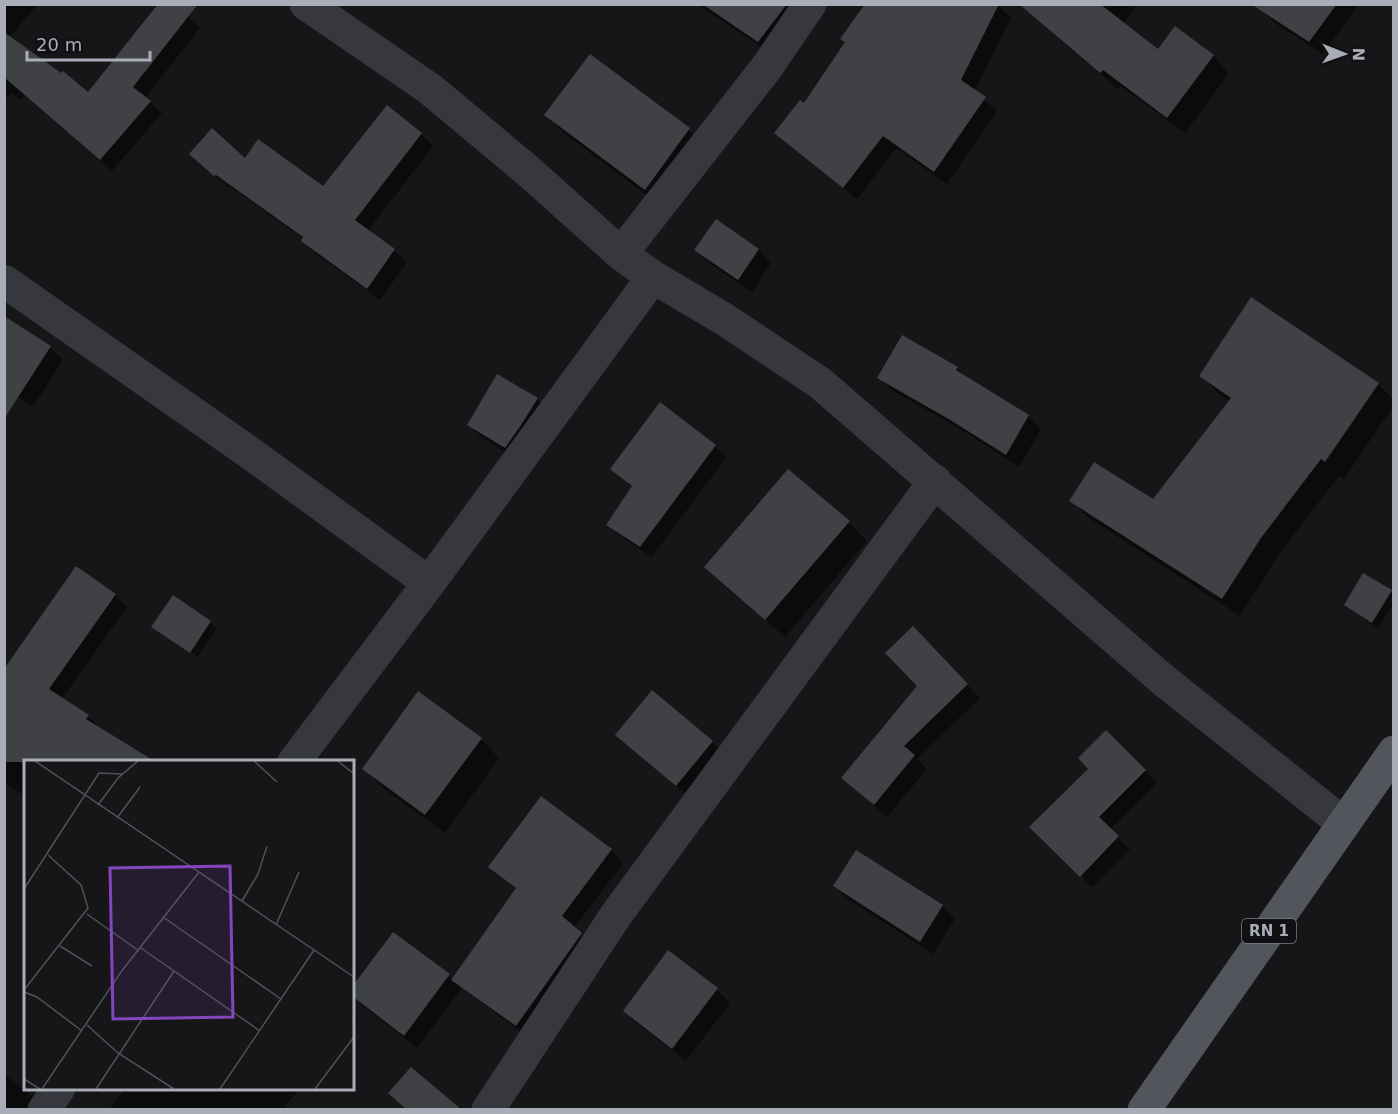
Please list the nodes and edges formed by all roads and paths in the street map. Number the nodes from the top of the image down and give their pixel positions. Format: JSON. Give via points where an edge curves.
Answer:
{"nodes":[{"id":1,"x":306,"y":4,"type":"edge"},
{"id":2,"x":810,"y":4,"type":"edge"},
{"id":3,"x":621,"y":254,"type":"junction"},
{"id":4,"x":653,"y":277,"type":"junction"},
{"id":5,"x":4,"y":281,"type":"edge"},
{"id":6,"x":935,"y":481,"type":"junction"},
{"id":7,"x":429,"y":582,"type":"junction"},
{"id":8,"x":1394,"y":752,"type":"edge"},
{"id":9,"x":296,"y":760,"type":"edge"},
{"id":10,"x":1344,"y":824,"type":"junction"},
{"id":11,"x":58,"y":1090,"type":"edge"},
{"id":12,"x":44,"y":1110,"type":"edge"},
{"id":13,"x":488,"y":1110,"type":"edge"},
{"id":14,"x":1143,"y":1110,"type":"edge"}],
"edges":[{"from":1,"to":3,"type":"street","via":[[430,89]]},
{"from":2,"to":3,"type":"street","via":[[767,67]]},
{"from":3,"to":4,"type":"street"},
{"from":4,"to":6,"type":"street","via":[[820,383]]},
{"from":4,"to":7,"type":"street"},
{"from":5,"to":7,"type":"street"},
{"from":6,"to":10,"type":"street","via":[[1162,679]]},
{"from":6,"to":13,"type":"street","via":[[616,915]]},
{"from":7,"to":9,"type":"street"},
{"from":8,"to":10,"type":"main road","number":"RN 1"},
{"from":10,"to":14,"type":"main road","number":"RN 1"},
{"from":11,"to":12,"type":"street"}]}
